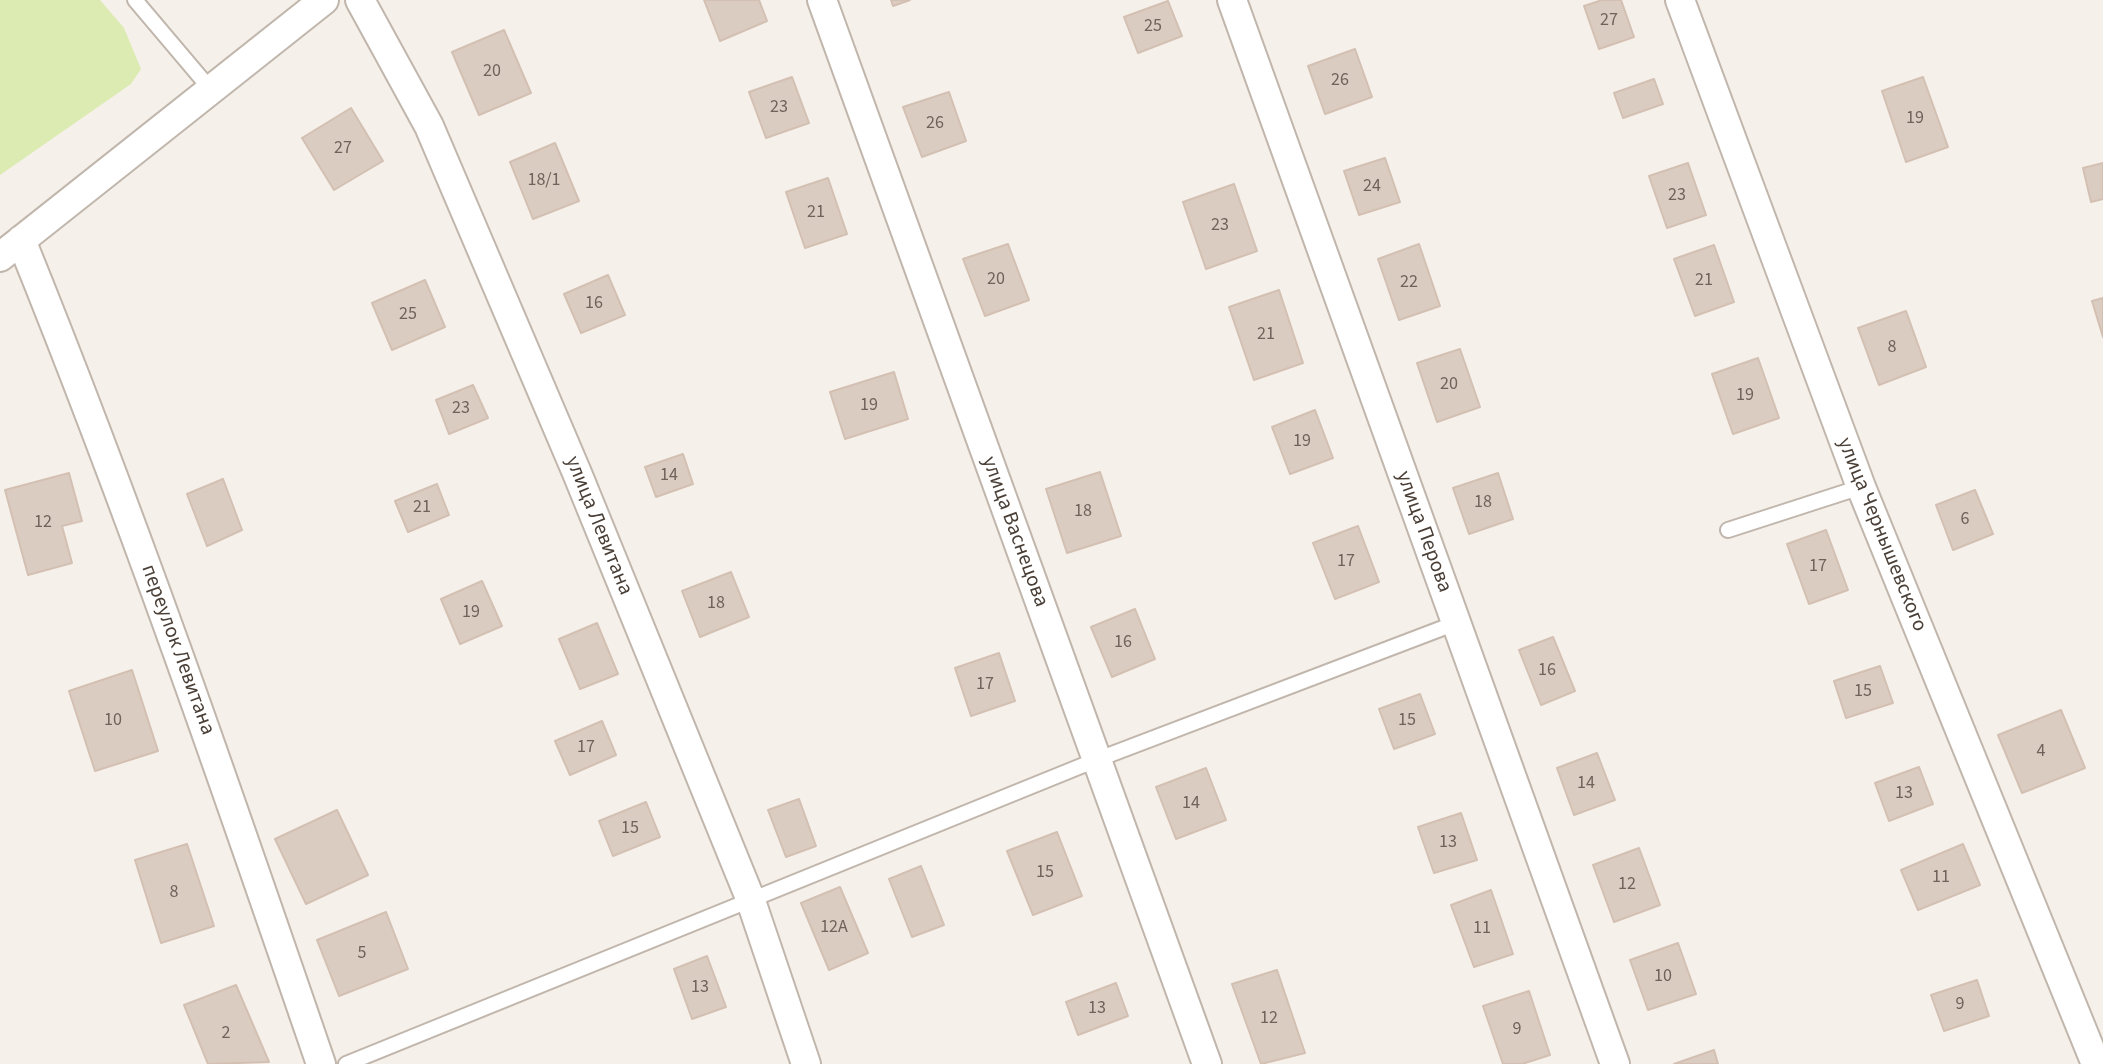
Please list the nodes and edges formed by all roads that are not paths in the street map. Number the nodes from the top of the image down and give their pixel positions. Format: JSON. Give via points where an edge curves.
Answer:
{"nodes":[{"id":1,"x":135,"y":0,"type":"edge"},
{"id":2,"x":324,"y":0,"type":"edge"},
{"id":3,"x":360,"y":0,"type":"edge"},
{"id":4,"x":822,"y":0,"type":"edge"},
{"id":5,"x":1232,"y":0,"type":"edge"},
{"id":6,"x":1680,"y":0,"type":"edge"},
{"id":7,"x":212,"y":91,"type":"junction"},
{"id":8,"x":10,"y":248,"type":"edge"},
{"id":9,"x":1861,"y":487,"type":"junction"},
{"id":10,"x":1728,"y":530,"type":"dead end"},
{"id":11,"x":1456,"y":623,"type":"junction"},
{"id":12,"x":1096,"y":760,"type":"junction"},
{"id":13,"x":750,"y":898,"type":"junction"},
{"id":14,"x":321,"y":1064,"type":"edge"},
{"id":15,"x":346,"y":1064,"type":"edge"},
{"id":16,"x":806,"y":1064,"type":"edge"},
{"id":17,"x":1207,"y":1064,"type":"edge"},
{"id":18,"x":1615,"y":1064,"type":"edge"},
{"id":19,"x":2096,"y":1064,"type":"edge"}],
"edges":[{"from":1,"to":7,"type":"lane"},
{"from":2,"to":7,"type":"street"},
{"from":3,"to":13,"type":"street","name":"улица Левитана","via":[[429,126]]},
{"from":4,"to":12,"type":"street","name":"улица Васнецова"},
{"from":5,"to":11,"type":"street","name":"улица Перова"},
{"from":6,"to":9,"type":"street","name":"улица Чернышевского"},
{"from":7,"to":8,"type":"street"},
{"from":8,"to":14,"type":"street","name":"переулок Левитана","via":[[96,424]]},
{"from":9,"to":10,"type":"lane"},
{"from":9,"to":19,"type":"street","name":"улица Чернышевского"},
{"from":11,"to":12,"type":"lane"},
{"from":11,"to":18,"type":"street","name":"улица Перова"},
{"from":12,"to":13,"type":"lane"},
{"from":12,"to":17,"type":"street","name":"улица Васнецова"},
{"from":13,"to":15,"type":"lane"},
{"from":13,"to":16,"type":"street","name":"улица Левитана"}]}
